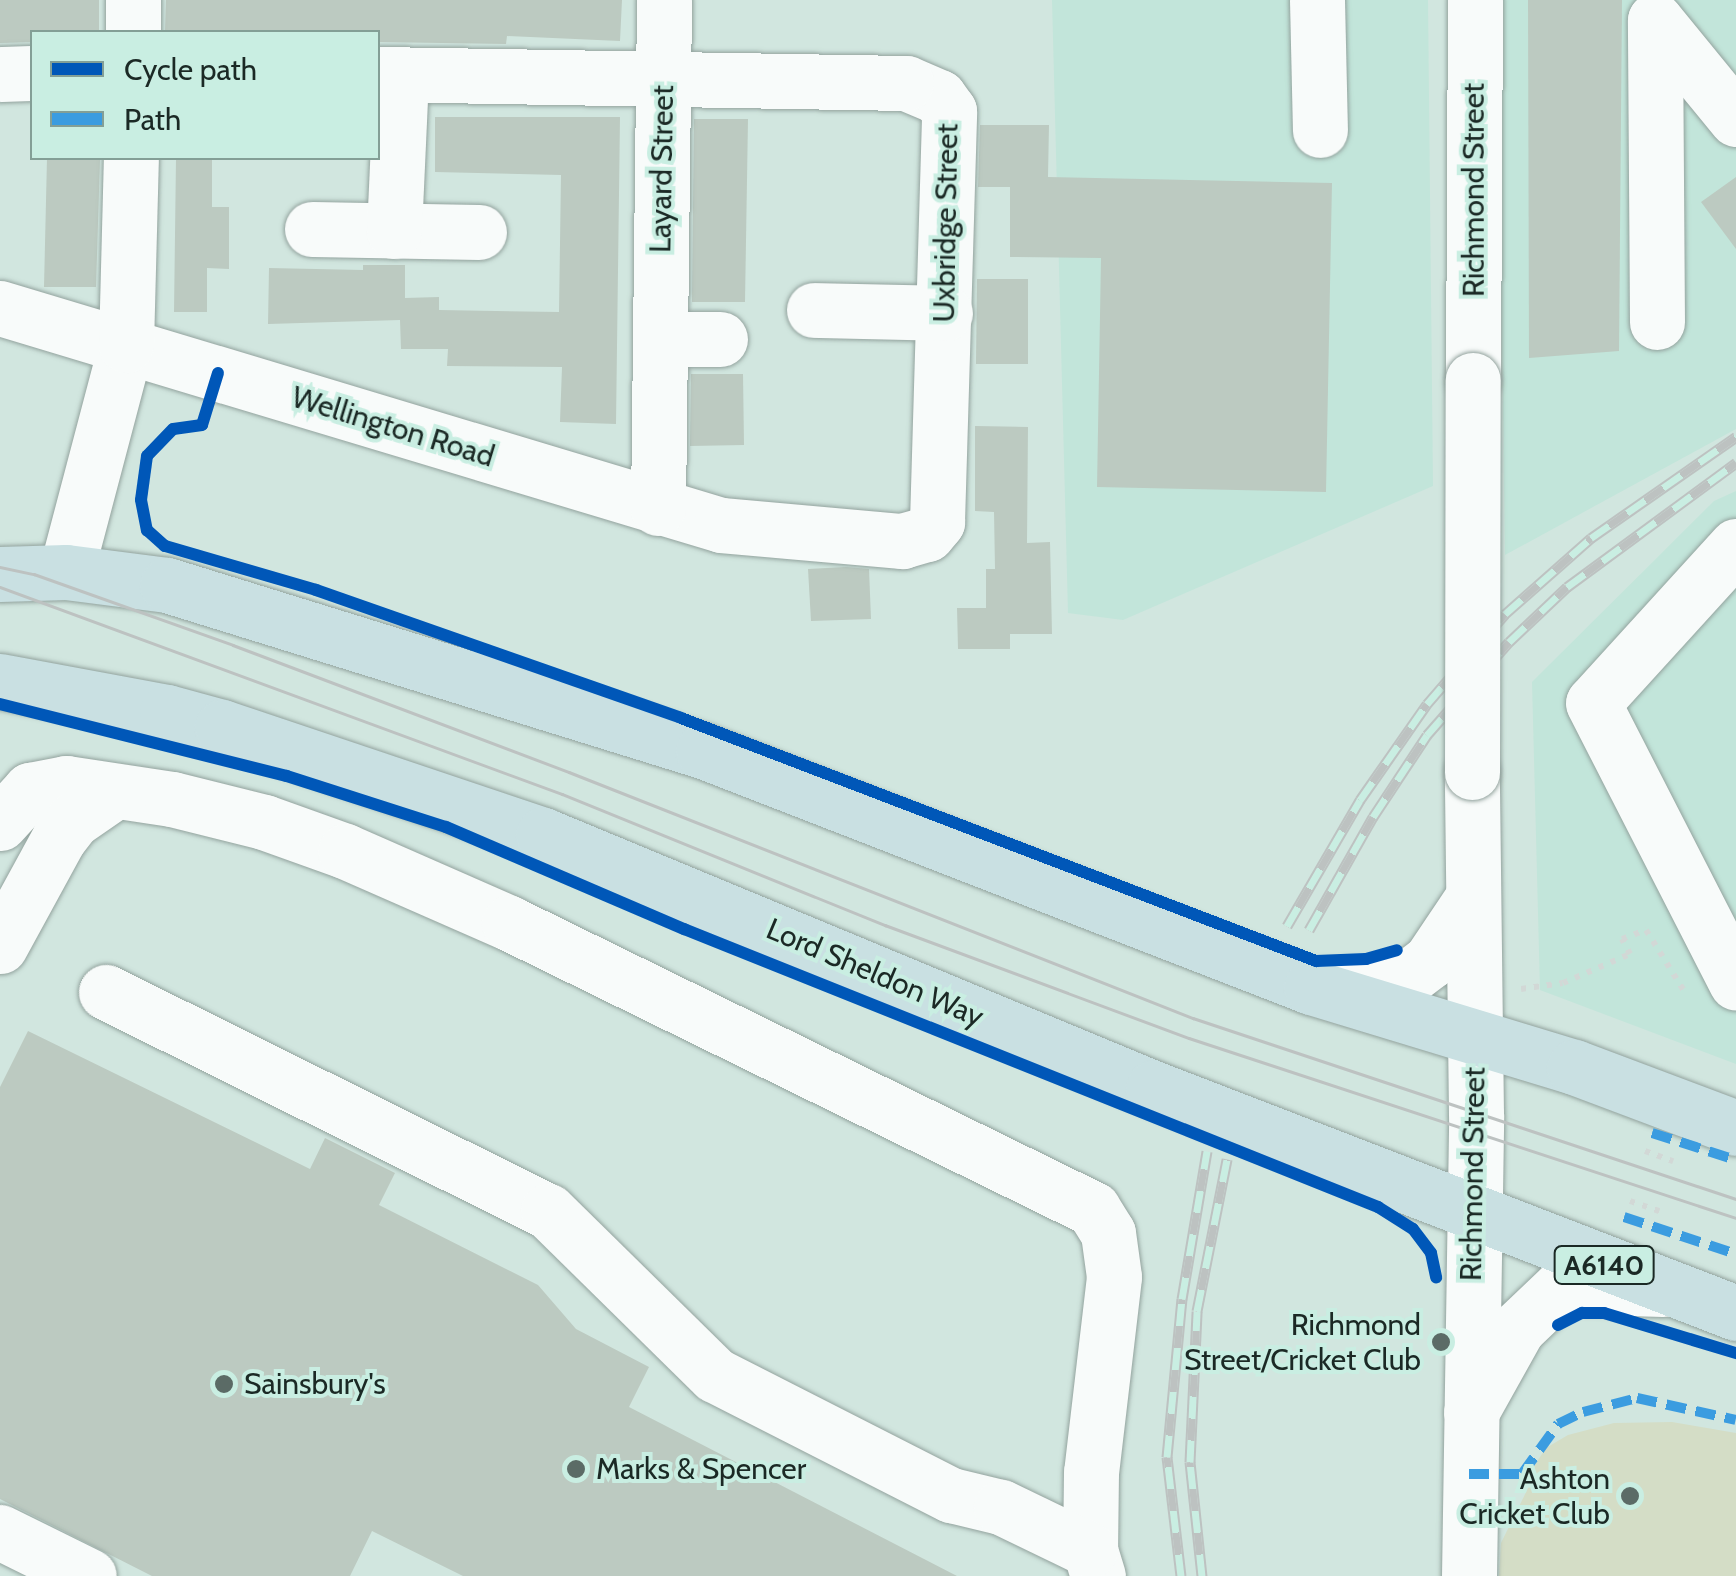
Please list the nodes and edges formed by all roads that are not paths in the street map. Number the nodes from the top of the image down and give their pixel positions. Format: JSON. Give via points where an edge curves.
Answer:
{"nodes":[{"id":1,"x":133,"y":0,"type":"edge"},
{"id":2,"x":664,"y":0,"type":"edge"},
{"id":3,"x":1318,"y":0,"type":"edge"},
{"id":4,"x":1475,"y":0,"type":"edge"},
{"id":5,"x":134,"y":30,"type":"edge"},
{"id":6,"x":30,"y":73,"type":"edge"},
{"id":7,"x":0,"y":74,"type":"edge"},
{"id":8,"x":389,"y":75,"type":"edge"},
{"id":9,"x":663,"y":79,"type":"junction"},
{"id":10,"x":1736,"y":119,"type":"edge"},
{"id":11,"x":1320,"y":130,"type":"dead end"},
{"id":12,"x":131,"y":160,"type":"edge"},
{"id":13,"x":312,"y":229,"type":"dead end"},
{"id":14,"x":394,"y":231,"type":"junction"},
{"id":15,"x":479,"y":232,"type":"dead end"},
{"id":16,"x":0,"y":308,"type":"edge"},
{"id":17,"x":814,"y":310,"type":"dead end"},
{"id":18,"x":945,"y":313,"type":"junction"},
{"id":19,"x":1658,"y":322,"type":"dead end"},
{"id":20,"x":660,"y":338,"type":"junction"},
{"id":21,"x":720,"y":339,"type":"dead end"},
{"id":22,"x":126,"y":345,"type":"junction"},
{"id":23,"x":658,"y":508,"type":"junction"},
{"id":24,"x":789,"y":534,"type":"joint"},
{"id":25,"x":1736,"y":546,"type":"edge"},
{"id":26,"x":66,"y":572,"type":"junction"},
{"id":27,"x":0,"y":574,"type":"edge"},
{"id":28,"x":0,"y":681,"type":"edge"},
{"id":29,"x":115,"y":791,"type":"junction"},
{"id":30,"x":0,"y":823,"type":"edge"},
{"id":31,"x":1472,"y":896,"type":"junction"},
{"id":32,"x":0,"y":946,"type":"edge"},
{"id":33,"x":1736,"y":983,"type":"edge"},
{"id":34,"x":1311,"y":987,"type":"junction"},
{"id":35,"x":106,"y":992,"type":"dead end"},
{"id":36,"x":1475,"y":1038,"type":"junction"},
{"id":37,"x":1736,"y":1128,"type":"edge"},
{"id":38,"x":1473,"y":1213,"type":"junction"},
{"id":39,"x":1666,"y":1289,"type":"junction"},
{"id":40,"x":1736,"y":1313,"type":"edge"},
{"id":41,"x":1470,"y":1415,"type":"junction"},
{"id":42,"x":0,"y":1532,"type":"edge"},
{"id":43,"x":1094,"y":1563,"type":"edge"},
{"id":44,"x":89,"y":1576,"type":"edge"},
{"id":45,"x":1468,"y":1576,"type":"edge"}],
"edges":[{"from":1,"to":5,"type":"street"},
{"from":2,"to":9,"type":"street","name":"Layard Street"},
{"from":3,"to":11,"type":"street"},
{"from":4,"to":31,"type":"street","name":"Richmond Street","bridge":true},
{"from":6,"to":7,"type":"street"},
{"from":8,"to":9,"type":"street","name":"Uxbridge Street"},
{"from":8,"to":14,"type":"street"},
{"from":9,"to":18,"type":"street","name":"Uxbridge Street","via":[[906,83],[939,97],[949,111]]},
{"from":9,"to":20,"type":"street","name":"Layard Street"},
{"from":10,"to":19,"type":"street","via":[[1655,20]]},
{"from":12,"to":22,"type":"street"},
{"from":13,"to":14,"type":"street"},
{"from":14,"to":15,"type":"street"},
{"from":16,"to":22,"type":"street","name":"Wellington Road"},
{"from":17,"to":18,"type":"street"},
{"from":18,"to":24,"type":"street","name":"Uxbridge Street","via":[[937,522],[927,534],[902,541]]},
{"from":20,"to":21,"type":"street"},
{"from":20,"to":23,"type":"street","name":"Layard Street"},
{"from":22,"to":23,"type":"street","name":"Wellington Road"},
{"from":22,"to":26,"type":"street"},
{"from":23,"to":24,"type":"street","name":"Wellington Road"},
{"from":25,"to":33,"type":"street","via":[[1593,703]]},
{"from":26,"to":27,"type":"highway"},
{"from":26,"to":34,"type":"highway","via":[[167,585],[703,752]]},
{"from":28,"to":38,"type":"highway","name":"Lord Sheldon Way","number":"A6140","via":[[222,727],[543,835]]},
{"from":29,"to":30,"type":"street","via":[[66,782],[30,790]]},
{"from":29,"to":32,"type":"street","via":[[59,838]]},
{"from":29,"to":43,"type":"street","via":[[247,818],[345,851],[509,923],[1093,1209],[1108,1232],[1114,1277],[1090,1472]]},
{"from":31,"to":34,"type":"street","via":[[1430,962],[1401,982]]},
{"from":31,"to":36,"type":"street","name":"Richmond Street"},
{"from":34,"to":36,"type":"highway"},
{"from":35,"to":43,"type":"street","via":[[548,1212],[715,1375],[950,1495],[1001,1507]]},
{"from":36,"to":37,"type":"highway","via":[[1574,1066]]},
{"from":36,"to":38,"type":"street","name":"Richmond Street"},
{"from":38,"to":39,"type":"highway","name":"Lord Sheldon Way","number":"A6140"},
{"from":38,"to":41,"type":"street","name":"Richmond Street"},
{"from":39,"to":40,"type":"highway","name":"Lord Sheldon Way","number":"A6140"},
{"from":39,"to":41,"type":"street","via":[[1562,1286],[1518,1328]]},
{"from":41,"to":45,"type":"street","name":"Richmond Street"},
{"from":42,"to":44,"type":"street"}]}
